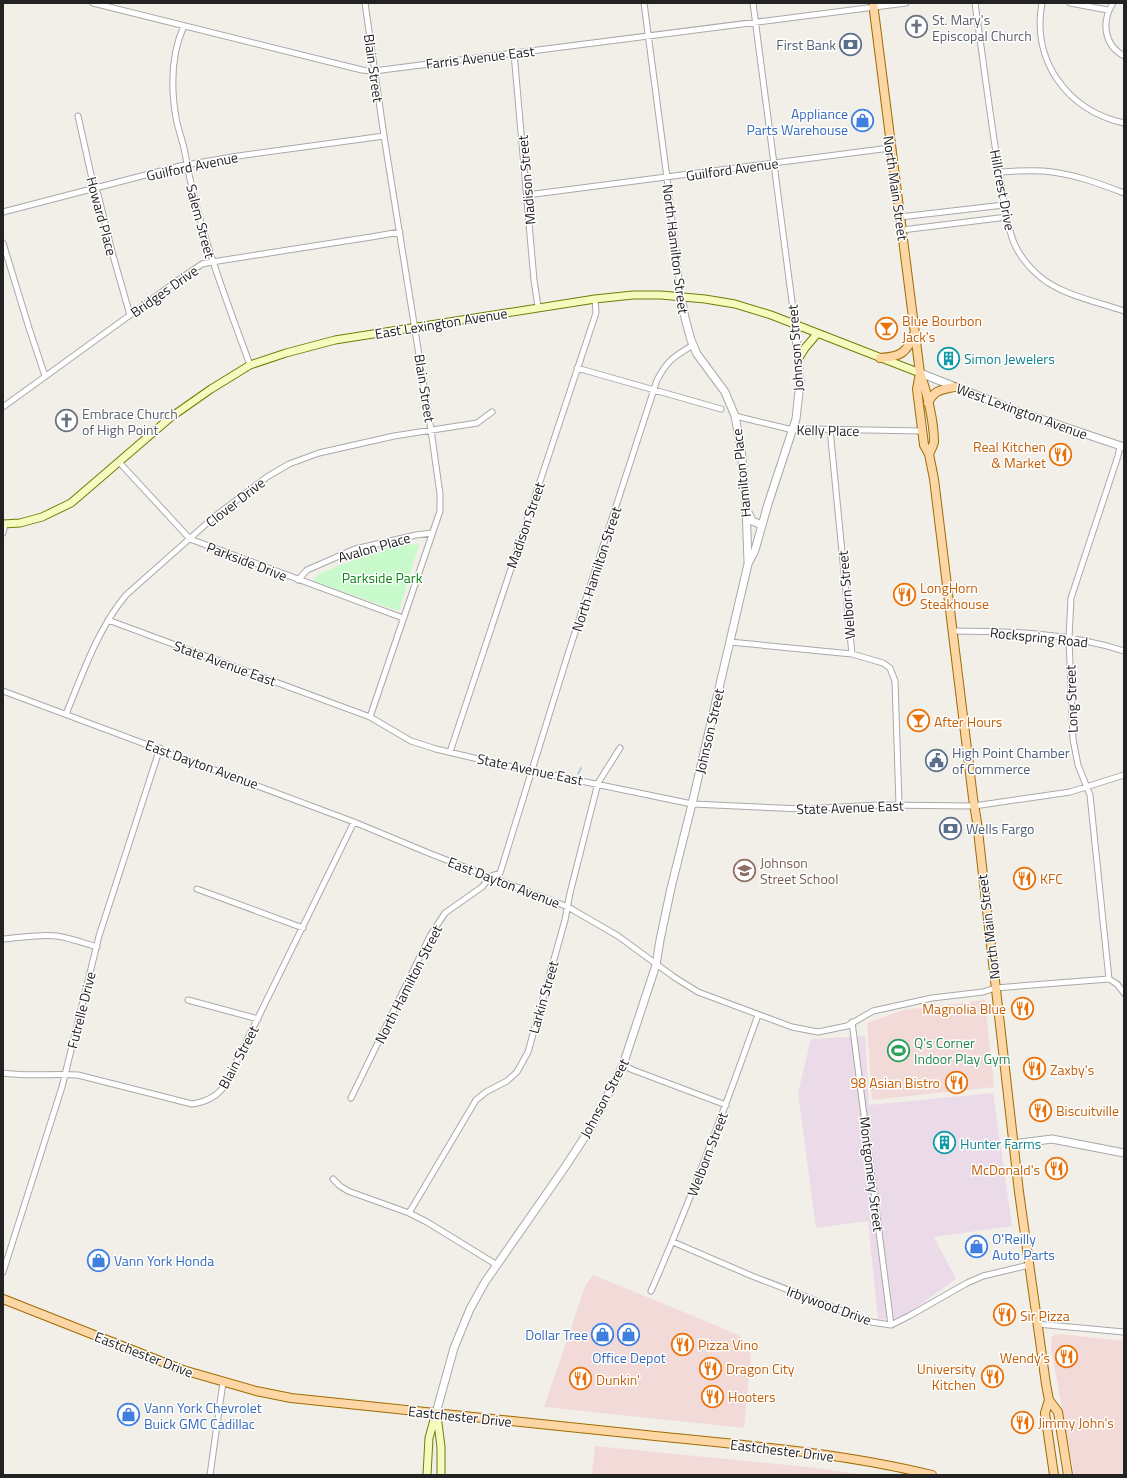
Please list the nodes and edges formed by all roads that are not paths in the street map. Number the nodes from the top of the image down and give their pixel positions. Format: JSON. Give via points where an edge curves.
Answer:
{"nodes":[{"id":1,"x":93,"y":3,"type":"edge"},
{"id":2,"x":365,"y":3,"type":"edge"},
{"id":3,"x":644,"y":3,"type":"edge"},
{"id":4,"x":753,"y":3,"type":"edge"},
{"id":5,"x":906,"y":3,"type":"edge"},
{"id":6,"x":975,"y":3,"type":"edge"},
{"id":7,"x":1042,"y":3,"type":"edge"},
{"id":8,"x":1070,"y":3,"type":"edge"},
{"id":9,"x":1113,"y":3,"type":"edge"},
{"id":10,"x":873,"y":5,"type":"edge"},
{"id":11,"x":1108,"y":10,"type":"junction"},
{"id":12,"x":755,"y":22,"type":"junction"},
{"id":13,"x":184,"y":26,"type":"junction"},
{"id":14,"x":649,"y":35,"type":"junction"},
{"id":15,"x":514,"y":53,"type":"junction"},
{"id":16,"x":1124,"y":56,"type":"edge"},
{"id":17,"x":374,"y":71,"type":"junction"},
{"id":18,"x":78,"y":116,"type":"dead end"},
{"id":19,"x":1124,"y":123,"type":"edge"},
{"id":20,"x":384,"y":136,"type":"junction"},
{"id":21,"x":890,"y":148,"type":"junction"},
{"id":22,"x":774,"y":163,"type":"junction"},
{"id":23,"x":186,"y":165,"type":"junction"},
{"id":24,"x":1000,"y":172,"type":"junction"},
{"id":25,"x":667,"y":178,"type":"junction"},
{"id":26,"x":94,"y":188,"type":"junction"},
{"id":27,"x":1124,"y":193,"type":"edge"},
{"id":28,"x":527,"y":195,"type":"junction"},
{"id":29,"x":1004,"y":205,"type":"junction"},
{"id":30,"x":3,"y":212,"type":"edge"},
{"id":31,"x":1007,"y":217,"type":"junction"},
{"id":32,"x":900,"y":218,"type":"junction"},
{"id":33,"x":902,"y":230,"type":"junction"},
{"id":34,"x":400,"y":232,"type":"junction"},
{"id":35,"x":3,"y":243,"type":"edge"},
{"id":36,"x":212,"y":262,"type":"junction"},
{"id":37,"x":681,"y":296,"type":"junction"},
{"id":38,"x":595,"y":299,"type":"junction"},
{"id":39,"x":538,"y":307,"type":"junction"},
{"id":40,"x":1124,"y":311,"type":"edge"},
{"id":41,"x":130,"y":315,"type":"junction"},
{"id":42,"x":796,"y":325,"type":"junction"},
{"id":43,"x":415,"y":327,"type":"junction"},
{"id":44,"x":915,"y":332,"type":"junction"},
{"id":45,"x":818,"y":334,"type":"junction"},
{"id":46,"x":693,"y":345,"type":"junction"},
{"id":47,"x":880,"y":358,"type":"junction"},
{"id":48,"x":798,"y":359,"type":"junction"},
{"id":49,"x":250,"y":365,"type":"junction"},
{"id":50,"x":577,"y":368,"type":"junction"},
{"id":51,"x":920,"y":374,"type":"junction"},
{"id":52,"x":45,"y":376,"type":"junction"},
{"id":53,"x":954,"y":387,"type":"junction"},
{"id":54,"x":654,"y":390,"type":"junction"},
{"id":55,"x":928,"y":403,"type":"junction"},
{"id":56,"x":3,"y":407,"type":"edge"},
{"id":57,"x":721,"y":409,"type":"dead end"},
{"id":58,"x":492,"y":412,"type":"dead end"},
{"id":59,"x":735,"y":416,"type":"junction"},
{"id":60,"x":830,"y":429,"type":"junction"},
{"id":61,"x":431,"y":430,"type":"junction"},
{"id":62,"x":793,"y":430,"type":"junction"},
{"id":63,"x":922,"y":431,"type":"junction"},
{"id":64,"x":1122,"y":447,"type":"edge"},
{"id":65,"x":930,"y":454,"type":"junction"},
{"id":66,"x":119,"y":462,"type":"junction"},
{"id":67,"x":746,"y":506,"type":"junction"},
{"id":68,"x":4,"y":524,"type":"edge"},
{"id":69,"x":762,"y":525,"type":"junction"},
{"id":70,"x":3,"y":533,"type":"edge"},
{"id":71,"x":432,"y":533,"type":"junction"},
{"id":72,"x":190,"y":539,"type":"junction"},
{"id":73,"x":748,"y":564,"type":"junction"},
{"id":74,"x":298,"y":580,"type":"junction"},
{"id":75,"x":403,"y":618,"type":"junction"},
{"id":76,"x":108,"y":620,"type":"junction"},
{"id":77,"x":952,"y":631,"type":"junction"},
{"id":78,"x":1070,"y":638,"type":"junction"},
{"id":79,"x":730,"y":642,"type":"junction"},
{"id":80,"x":1124,"y":651,"type":"edge"},
{"id":81,"x":852,"y":654,"type":"junction"},
{"id":82,"x":3,"y":691,"type":"edge"},
{"id":83,"x":66,"y":714,"type":"junction"},
{"id":84,"x":370,"y":717,"type":"junction"},
{"id":85,"x":160,"y":748,"type":"junction"},
{"id":86,"x":620,"y":748,"type":"dead end"},
{"id":87,"x":450,"y":752,"type":"junction"},
{"id":88,"x":532,"y":770,"type":"junction"},
{"id":89,"x":1124,"y":775,"type":"edge"},
{"id":90,"x":598,"y":783,"type":"junction"},
{"id":91,"x":1086,"y":787,"type":"junction"},
{"id":92,"x":692,"y":804,"type":"junction"},
{"id":93,"x":899,"y":805,"type":"junction"},
{"id":94,"x":974,"y":806,"type":"junction"},
{"id":95,"x":354,"y":822,"type":"junction"},
{"id":96,"x":491,"y":876,"type":"junction"},
{"id":97,"x":197,"y":889,"type":"dead end"},
{"id":98,"x":568,"y":907,"type":"junction"},
{"id":99,"x":302,"y":928,"type":"junction"},
{"id":100,"x":3,"y":939,"type":"edge"},
{"id":101,"x":97,"y":947,"type":"junction"},
{"id":102,"x":656,"y":965,"type":"junction"},
{"id":103,"x":1109,"y":979,"type":"junction"},
{"id":104,"x":995,"y":988,"type":"junction"},
{"id":105,"x":1124,"y":993,"type":"edge"},
{"id":106,"x":188,"y":1000,"type":"dead end"},
{"id":107,"x":758,"y":1015,"type":"junction"},
{"id":108,"x":258,"y":1019,"type":"junction"},
{"id":109,"x":852,"y":1022,"type":"junction"},
{"id":110,"x":623,"y":1065,"type":"junction"},
{"id":111,"x":3,"y":1073,"type":"edge"},
{"id":112,"x":66,"y":1074,"type":"junction"},
{"id":113,"x":350,"y":1098,"type":"dead end"},
{"id":114,"x":726,"y":1105,"type":"junction"},
{"id":115,"x":1013,"y":1144,"type":"junction"},
{"id":116,"x":1124,"y":1154,"type":"edge"},
{"id":117,"x":333,"y":1179,"type":"dead end"},
{"id":118,"x":409,"y":1213,"type":"junction"},
{"id":119,"x":673,"y":1242,"type":"junction"},
{"id":120,"x":497,"y":1265,"type":"junction"},
{"id":121,"x":1029,"y":1265,"type":"junction"},
{"id":122,"x":3,"y":1272,"type":"edge"},
{"id":123,"x":651,"y":1291,"type":"dead end"},
{"id":124,"x":3,"y":1299,"type":"edge"},
{"id":125,"x":1037,"y":1324,"type":"junction"},
{"id":126,"x":891,"y":1325,"type":"junction"},
{"id":127,"x":1124,"y":1332,"type":"edge"},
{"id":128,"x":223,"y":1382,"type":"junction"},
{"id":129,"x":1049,"y":1400,"type":"junction"},
{"id":130,"x":436,"y":1413,"type":"junction"},
{"id":131,"x":906,"y":1472,"type":"edge"},
{"id":132,"x":1052,"y":1473,"type":"edge"},
{"id":133,"x":210,"y":1475,"type":"edge"},
{"id":134,"x":427,"y":1475,"type":"edge"},
{"id":135,"x":441,"y":1475,"type":"edge"},
{"id":136,"x":932,"y":1475,"type":"edge"},
{"id":137,"x":1068,"y":1475,"type":"edge"}],
"edges":[{"from":1,"to":13,"type":"street","name":"Farris Avenue East"},
{"from":2,"to":17,"type":"street","name":"Blain Street"},
{"from":3,"to":14,"type":"street","name":"North Hamilton Street"},
{"from":4,"to":12,"type":"street","name":"Johnson Street"},
{"from":5,"to":10,"type":"street","name":"Farris Avenue East"},
{"from":6,"to":24,"type":"street","name":"Hillcrest Drive"},
{"from":7,"to":19,"type":"street","via":[[1042,46],[1057,79],[1082,105],[1103,117]]},
{"from":8,"to":11,"type":"street"},
{"from":9,"to":11,"type":"street"},
{"from":10,"to":12,"type":"street","name":"Farris Avenue East"},
{"from":10,"to":21,"type":"main road","name":"North Main Street"},
{"from":11,"to":16,"type":"street","via":[[1105,20],[1109,40],[1114,49]]},
{"from":12,"to":14,"type":"street","name":"Farris Avenue East"},
{"from":12,"to":22,"type":"street","name":"Johnson Street"},
{"from":13,"to":17,"type":"street","name":"Farris Avenue East"},
{"from":13,"to":23,"type":"street","name":"Salem Street","via":[[175,56],[173,89]]},
{"from":14,"to":15,"type":"street","name":"Farris Avenue East"},
{"from":14,"to":25,"type":"street","name":"North Hamilton Street"},
{"from":15,"to":17,"type":"street","name":"Farris Avenue East"},
{"from":15,"to":28,"type":"street","name":"Madison Street"},
{"from":17,"to":20,"type":"street","name":"Blain Street"},
{"from":18,"to":26,"type":"street","name":"Howard Place"},
{"from":20,"to":23,"type":"street","name":"Guilford Avenue"},
{"from":20,"to":34,"type":"street","name":"Blain Street"},
{"from":21,"to":22,"type":"street","name":"Guilford Avenue"},
{"from":21,"to":32,"type":"main road","name":"North Main Street"},
{"from":22,"to":25,"type":"street","name":"Guilford Avenue"},
{"from":22,"to":42,"type":"street","name":"Johnson Street"},
{"from":23,"to":26,"type":"street","name":"Guilford Avenue"},
{"from":23,"to":36,"type":"street","name":"Salem Street"},
{"from":24,"to":27,"type":"street","via":[[1026,170],[1058,173],[1079,177]]},
{"from":24,"to":29,"type":"street","name":"Hillcrest Drive"},
{"from":25,"to":28,"type":"street","name":"Guilford Avenue"},
{"from":25,"to":37,"type":"street","name":"North Hamilton Street"},
{"from":26,"to":30,"type":"street","name":"Guilford Avenue"},
{"from":26,"to":41,"type":"street","name":"Howard Place","via":[[98,194]]},
{"from":28,"to":39,"type":"street","name":"Madison Street"},
{"from":29,"to":31,"type":"street","name":"Hillcrest Drive"},
{"from":29,"to":32,"type":"street"},
{"from":31,"to":33,"type":"street"},
{"from":31,"to":40,"type":"street","name":"Hillcrest Drive","via":[[1014,243],[1024,260],[1038,275],[1062,290]]},
{"from":32,"to":33,"type":"main road","name":"North Main Street"},
{"from":33,"to":44,"type":"main road","name":"North Main Street"},
{"from":34,"to":36,"type":"street","name":"Bridges Drive"},
{"from":34,"to":43,"type":"street","name":"Blain Street"},
{"from":35,"to":52,"type":"street"},
{"from":36,"to":41,"type":"street","name":"Bridges Drive","via":[[202,264]]},
{"from":36,"to":49,"type":"street","name":"Salem Street"},
{"from":37,"to":38,"type":"main road","name":"East Lexington Avenue","via":[[633,295]]},
{"from":37,"to":42,"type":"main road","name":"East Lexington Avenue","via":[[734,304]]},
{"from":37,"to":46,"type":"street","name":"North Hamilton Street"},
{"from":38,"to":39,"type":"main road","name":"East Lexington Avenue"},
{"from":38,"to":50,"type":"street","name":"Madison Street","via":[[596,313]]},
{"from":39,"to":43,"type":"main road","name":"East Lexington Avenue"},
{"from":41,"to":52,"type":"street","name":"Bridges Drive"},
{"from":42,"to":45,"type":"main road","name":"East Lexington Avenue"},
{"from":42,"to":48,"type":"street","name":"Johnson Street"},
{"from":43,"to":49,"type":"main road","name":"East Lexington Avenue","via":[[315,344]]},
{"from":43,"to":61,"type":"street","name":"Blain Street"},
{"from":44,"to":47,"type":"main road","via":[[911,343],[901,354],[892,358]]},
{"from":44,"to":51,"type":"main road","name":"North Main Street"},
{"from":45,"to":47,"type":"main road","name":"East Lexington Avenue"},
{"from":45,"to":48,"type":"main road"},
{"from":46,"to":54,"type":"street","name":"North Hamilton Street","via":[[671,359],[664,367]]},
{"from":46,"to":59,"type":"street","name":"Hamilton Place","via":[[725,392]]},
{"from":47,"to":51,"type":"main road","name":"East Lexington Avenue"},
{"from":48,"to":62,"type":"street","name":"Johnson Street","via":[[800,382]]},
{"from":49,"to":66,"type":"main road","name":"East Lexington Avenue","via":[[171,417]]},
{"from":50,"to":54,"type":"street"},
{"from":50,"to":87,"type":"street","name":"Madison Street"},
{"from":51,"to":53,"type":"street","name":"West Lexington Avenue"},
{"from":51,"to":55,"type":"main road","name":"North Main Street"},
{"from":51,"to":63,"type":"main road","name":"North Main Street","via":[[917,389]]},
{"from":52,"to":56,"type":"street","name":"Bridges Drive"},
{"from":53,"to":55,"type":"main road","via":[[934,393]]},
{"from":53,"to":64,"type":"street","name":"West Lexington Avenue"},
{"from":54,"to":57,"type":"street"},
{"from":54,"to":88,"type":"street","name":"North Hamilton Street"},
{"from":55,"to":65,"type":"main road","name":"North Main Street","via":[[934,444]]},
{"from":58,"to":61,"type":"street","name":"Clover Drive","via":[[477,423]]},
{"from":59,"to":62,"type":"street","name":"Kelly Place"},
{"from":59,"to":67,"type":"street","name":"Hamilton Place","via":[[741,448]]},
{"from":60,"to":62,"type":"street","name":"Kelly Place"},
{"from":60,"to":63,"type":"street","name":"Kelly Place"},
{"from":60,"to":81,"type":"street","name":"Welborn Street"},
{"from":61,"to":71,"type":"street","name":"Blain Street","via":[[440,494],[440,511]]},
{"from":61,"to":72,"type":"street","name":"Clover Drive","via":[[319,453],[290,464],[241,495]]},
{"from":62,"to":69,"type":"street","name":"Johnson Street"},
{"from":63,"to":65,"type":"main road","name":"North Main Street","via":[[924,445]]},
{"from":64,"to":78,"type":"street","name":"Long Street","via":[[1071,598]]},
{"from":65,"to":77,"type":"main road","name":"North Main Street"},
{"from":66,"to":68,"type":"main road","name":"East Lexington Avenue","via":[[71,504],[42,518]]},
{"from":66,"to":72,"type":"street","name":"Parkside Drive"},
{"from":67,"to":69,"type":"street","via":[[752,521]]},
{"from":67,"to":73,"type":"street","name":"Hamilton Place"},
{"from":68,"to":70,"type":"street"},
{"from":69,"to":73,"type":"street","name":"Johnson Street"},
{"from":71,"to":74,"type":"street","name":"Avalon Place","via":[[355,549],[307,570]]},
{"from":71,"to":75,"type":"street","name":"Blain Street"},
{"from":72,"to":74,"type":"street","name":"Parkside Drive"},
{"from":72,"to":76,"type":"street","name":"Clover Drive","via":[[126,595]]},
{"from":73,"to":79,"type":"street","name":"Johnson Street"},
{"from":74,"to":75,"type":"street","name":"Parkside Drive"},
{"from":75,"to":84,"type":"street","name":"Blain Street"},
{"from":76,"to":83,"type":"street","name":"Clover Drive","via":[[95,643]]},
{"from":76,"to":84,"type":"street","name":"State Avenue East"},
{"from":77,"to":78,"type":"street","name":"Rockspring Road","via":[[1012,632]]},
{"from":77,"to":94,"type":"main road","name":"North Main Street"},
{"from":78,"to":80,"type":"street","name":"Rockspring Road"},
{"from":78,"to":91,"type":"street","name":"Long Street","via":[[1073,739],[1078,766]]},
{"from":79,"to":81,"type":"street"},
{"from":79,"to":92,"type":"street","name":"Johnson Street"},
{"from":81,"to":93,"type":"street","name":"Welborn Street","via":[[884,664],[890,668],[895,680]]},
{"from":82,"to":83,"type":"street","name":"East Dayton Avenue"},
{"from":83,"to":85,"type":"street","name":"East Dayton Avenue"},
{"from":84,"to":87,"type":"street","name":"State Avenue East","via":[[411,741]]},
{"from":85,"to":95,"type":"street","name":"East Dayton Avenue"},
{"from":85,"to":101,"type":"street","name":"Futrelle Drive"},
{"from":86,"to":90,"type":"street","name":"Larkin Street"},
{"from":87,"to":88,"type":"street","name":"State Avenue East"},
{"from":88,"to":90,"type":"street","name":"State Avenue East"},
{"from":88,"to":96,"type":"street","name":"North Hamilton Street","via":[[500,873]]},
{"from":89,"to":91,"type":"street","name":"State Avenue East"},
{"from":90,"to":92,"type":"street","name":"State Avenue East"},
{"from":90,"to":98,"type":"street","name":"Larkin Street"},
{"from":91,"to":94,"type":"street","name":"State Avenue East","via":[[1070,792]]},
{"from":91,"to":103,"type":"street","name":"Long Street","via":[[1090,795]]},
{"from":92,"to":93,"type":"street","name":"State Avenue East","via":[[803,809]]},
{"from":92,"to":102,"type":"street","name":"Johnson Street"},
{"from":93,"to":94,"type":"street","name":"State Avenue East"},
{"from":94,"to":104,"type":"main road","name":"North Main Street"},
{"from":95,"to":96,"type":"street","name":"East Dayton Avenue"},
{"from":95,"to":99,"type":"street","name":"Blain Street"},
{"from":96,"to":98,"type":"street","name":"East Dayton Avenue"},
{"from":96,"to":113,"type":"street","name":"North Hamilton Street","via":[[482,887],[445,913],[430,936]]},
{"from":97,"to":99,"type":"street"},
{"from":98,"to":102,"type":"street","name":"East Dayton Avenue","via":[[618,936]]},
{"from":98,"to":118,"type":"street","name":"Larkin Street","via":[[530,1044],[518,1072],[476,1100]]},
{"from":99,"to":108,"type":"street","name":"Blain Street"},
{"from":100,"to":101,"type":"street","via":[[56,936]]},
{"from":101,"to":112,"type":"street","name":"Futrelle Drive"},
{"from":102,"to":107,"type":"street","name":"East Dayton Avenue","via":[[698,992]]},
{"from":102,"to":110,"type":"street","name":"Johnson Street"},
{"from":103,"to":104,"type":"street","name":"East Dayton Avenue"},
{"from":103,"to":105,"type":"street"},
{"from":104,"to":109,"type":"street","name":"East Dayton Avenue","via":[[873,1010]]},
{"from":104,"to":115,"type":"main road","name":"North Main Street"},
{"from":106,"to":108,"type":"street"},
{"from":107,"to":109,"type":"street","name":"East Dayton Avenue","via":[[792,1027],[818,1032],[847,1026]]},
{"from":107,"to":114,"type":"street","name":"Welborn Street"},
{"from":108,"to":112,"type":"street","name":"Blain Street","via":[[220,1093],[201,1103],[192,1104]]},
{"from":109,"to":126,"type":"street","name":"Montgomery Street"},
{"from":110,"to":114,"type":"street"},
{"from":110,"to":120,"type":"street","name":"Johnson Street","via":[[592,1126]]},
{"from":111,"to":112,"type":"street","name":"Blain Street"},
{"from":112,"to":122,"type":"street","name":"Futrelle Drive"},
{"from":114,"to":119,"type":"street","name":"Welborn Street"},
{"from":115,"to":116,"type":"street","via":[[1052,1139]]},
{"from":115,"to":121,"type":"main road","name":"North Main Street"},
{"from":117,"to":118,"type":"street","via":[[348,1191]]},
{"from":118,"to":120,"type":"street","via":[[446,1232]]},
{"from":119,"to":123,"type":"street","name":"Welborn Street"},
{"from":119,"to":126,"type":"street","name":"Irbywood Drive","via":[[871,1322]]},
{"from":120,"to":130,"type":"street","name":"Johnson Street","via":[[460,1331]]},
{"from":121,"to":125,"type":"main road","name":"North Main Street"},
{"from":121,"to":126,"type":"street","name":"Irbywood Drive","via":[[983,1276]]},
{"from":124,"to":128,"type":"main road","name":"Eastchester Drive","via":[[183,1370]]},
{"from":125,"to":127,"type":"street"},
{"from":125,"to":129,"type":"main road","name":"North Main Street"},
{"from":128,"to":130,"type":"main road","name":"Eastchester Drive","via":[[291,1398]]},
{"from":128,"to":133,"type":"street"},
{"from":129,"to":132,"type":"main road","name":"North Main Street","via":[[1045,1413]]},
{"from":129,"to":137,"type":"main road","name":"North Main Street","via":[[1058,1412]]},
{"from":130,"to":131,"type":"main road","name":"Eastchester Drive","via":[[760,1447],[844,1458]]},
{"from":130,"to":134,"type":"main road","name":"Johnson Street","via":[[429,1438]]},
{"from":130,"to":135,"type":"main road","name":"Johnson Street","via":[[441,1447]]},
{"from":131,"to":136,"type":"main road","name":"Eastchester Drive"}]}
